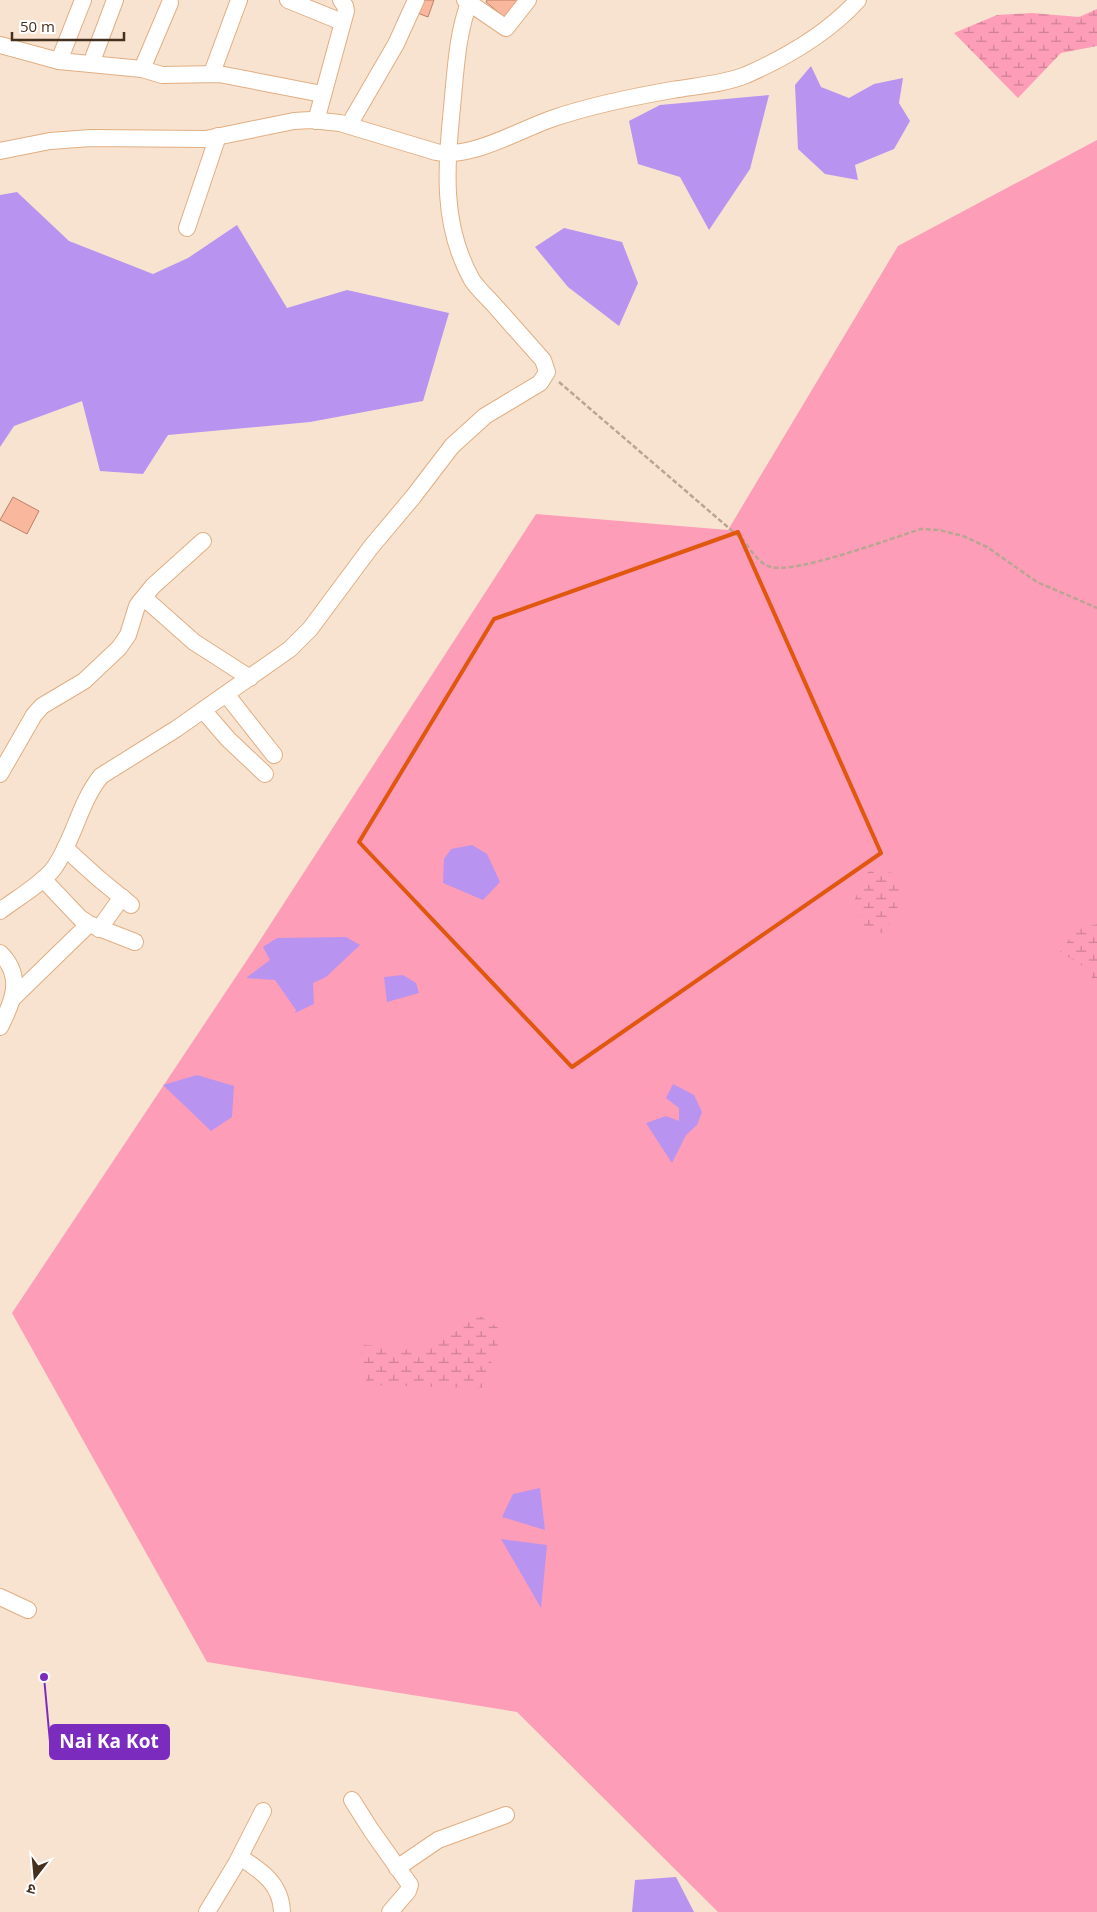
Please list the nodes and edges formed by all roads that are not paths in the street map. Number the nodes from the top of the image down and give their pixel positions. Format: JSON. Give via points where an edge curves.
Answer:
{"nodes":[{"id":1,"x":82,"y":0,"type":"edge"},
{"id":2,"x":114,"y":0,"type":"edge"},
{"id":3,"x":239,"y":0,"type":"edge"},
{"id":4,"x":288,"y":0,"type":"edge"},
{"id":5,"x":341,"y":0,"type":"edge"},
{"id":6,"x":416,"y":0,"type":"edge"},
{"id":7,"x":528,"y":0,"type":"edge"},
{"id":8,"x":858,"y":0,"type":"edge"},
{"id":9,"x":468,"y":1,"type":"edge"},
{"id":10,"x":170,"y":3,"type":"dead end"},
{"id":11,"x":342,"y":22,"type":"junction"},
{"id":12,"x":0,"y":44,"type":"edge"},
{"id":13,"x":59,"y":61,"type":"junction"},
{"id":14,"x":90,"y":64,"type":"junction"},
{"id":15,"x":142,"y":69,"type":"junction"},
{"id":16,"x":212,"y":73,"type":"junction"},
{"id":17,"x":322,"y":94,"type":"junction"},
{"id":18,"x":316,"y":121,"type":"junction"},
{"id":19,"x":349,"y":125,"type":"junction"},
{"id":20,"x":218,"y":136,"type":"junction"},
{"id":21,"x":0,"y":151,"type":"edge"},
{"id":22,"x":447,"y":154,"type":"junction"},
{"id":23,"x":188,"y":228,"type":"dead end"},
{"id":24,"x":203,"y":541,"type":"dead end"},
{"id":25,"x":140,"y":602,"type":"junction"},
{"id":26,"x":250,"y":678,"type":"junction"},
{"id":27,"x":226,"y":694,"type":"junction"},
{"id":28,"x":203,"y":710,"type":"junction"},
{"id":29,"x":274,"y":755,"type":"dead end"},
{"id":30,"x":0,"y":774,"type":"edge"},
{"id":31,"x":265,"y":774,"type":"dead end"},
{"id":32,"x":66,"y":848,"type":"junction"},
{"id":33,"x":43,"y":879,"type":"junction"},
{"id":34,"x":0,"y":911,"type":"edge"},
{"id":35,"x":94,"y":926,"type":"junction"},
{"id":36,"x":134,"y":942,"type":"dead end"},
{"id":37,"x":0,"y":953,"type":"edge"},
{"id":38,"x":13,"y":998,"type":"junction"},
{"id":39,"x":0,"y":1027,"type":"edge"},
{"id":40,"x":0,"y":1597,"type":"edge"},
{"id":41,"x":28,"y":1610,"type":"dead end"},
{"id":42,"x":352,"y":1800,"type":"dead end"},
{"id":43,"x":263,"y":1811,"type":"dead end"},
{"id":44,"x":506,"y":1815,"type":"dead end"},
{"id":45,"x":240,"y":1857,"type":"junction"},
{"id":46,"x":398,"y":1868,"type":"junction"},
{"id":47,"x":207,"y":1912,"type":"edge"},
{"id":48,"x":282,"y":1912,"type":"edge"},
{"id":49,"x":390,"y":1912,"type":"edge"}],
"edges":[{"from":1,"to":13,"type":"street"},
{"from":2,"to":14,"type":"street"},
{"from":3,"to":16,"type":"street"},
{"from":4,"to":11,"type":"street"},
{"from":5,"to":11,"type":"street","via":[[346,11]]},
{"from":6,"to":19,"type":"street","via":[[396,44]]},
{"from":7,"to":9,"type":"street","via":[[506,28]]},
{"from":8,"to":22,"type":"street","via":[[818,35],[744,76],[635,96],[554,117],[468,152]]},
{"from":9,"to":22,"type":"street","via":[[458,50]]},
{"from":10,"to":15,"type":"street"},
{"from":11,"to":17,"type":"street"},
{"from":12,"to":13,"type":"street"},
{"from":13,"to":14,"type":"street"},
{"from":14,"to":15,"type":"street"},
{"from":15,"to":16,"type":"street","via":[[168,76]]},
{"from":16,"to":17,"type":"street"},
{"from":17,"to":18,"type":"street"},
{"from":18,"to":19,"type":"street"},
{"from":18,"to":20,"type":"street","via":[[294,121]]},
{"from":19,"to":22,"type":"street"},
{"from":20,"to":21,"type":"street","via":[[91,138],[50,141]]},
{"from":20,"to":23,"type":"street"},
{"from":22,"to":26,"type":"street","via":[[451,228],[461,258],[474,282],[543,360],[547,372],[540,383],[485,416],[452,446],[310,629],[290,649]]},
{"from":24,"to":25,"type":"street"},
{"from":25,"to":26,"type":"street","via":[[146,601],[194,642]]},
{"from":25,"to":30,"type":"street","via":[[128,635],[119,648],[84,681],[42,706]]},
{"from":26,"to":27,"type":"street"},
{"from":27,"to":28,"type":"street"},
{"from":27,"to":29,"type":"street"},
{"from":28,"to":31,"type":"street"},
{"from":28,"to":32,"type":"street","via":[[101,776],[93,786]]},
{"from":32,"to":33,"type":"street","via":[[54,869]]},
{"from":32,"to":35,"type":"street","via":[[126,901]]},
{"from":33,"to":34,"type":"street"},
{"from":33,"to":35,"type":"street","via":[[80,918]]},
{"from":35,"to":36,"type":"street"},
{"from":35,"to":38,"type":"street"},
{"from":37,"to":38,"type":"street","via":[[13,974]]},
{"from":38,"to":39,"type":"street"},
{"from":40,"to":41,"type":"street"},
{"from":42,"to":46,"type":"street"},
{"from":43,"to":45,"type":"street"},
{"from":44,"to":46,"type":"street","via":[[438,1840]]},
{"from":45,"to":47,"type":"street"},
{"from":45,"to":48,"type":"street","via":[[267,1875],[279,1897]]},
{"from":46,"to":49,"type":"street","via":[[410,1888]]}]}
